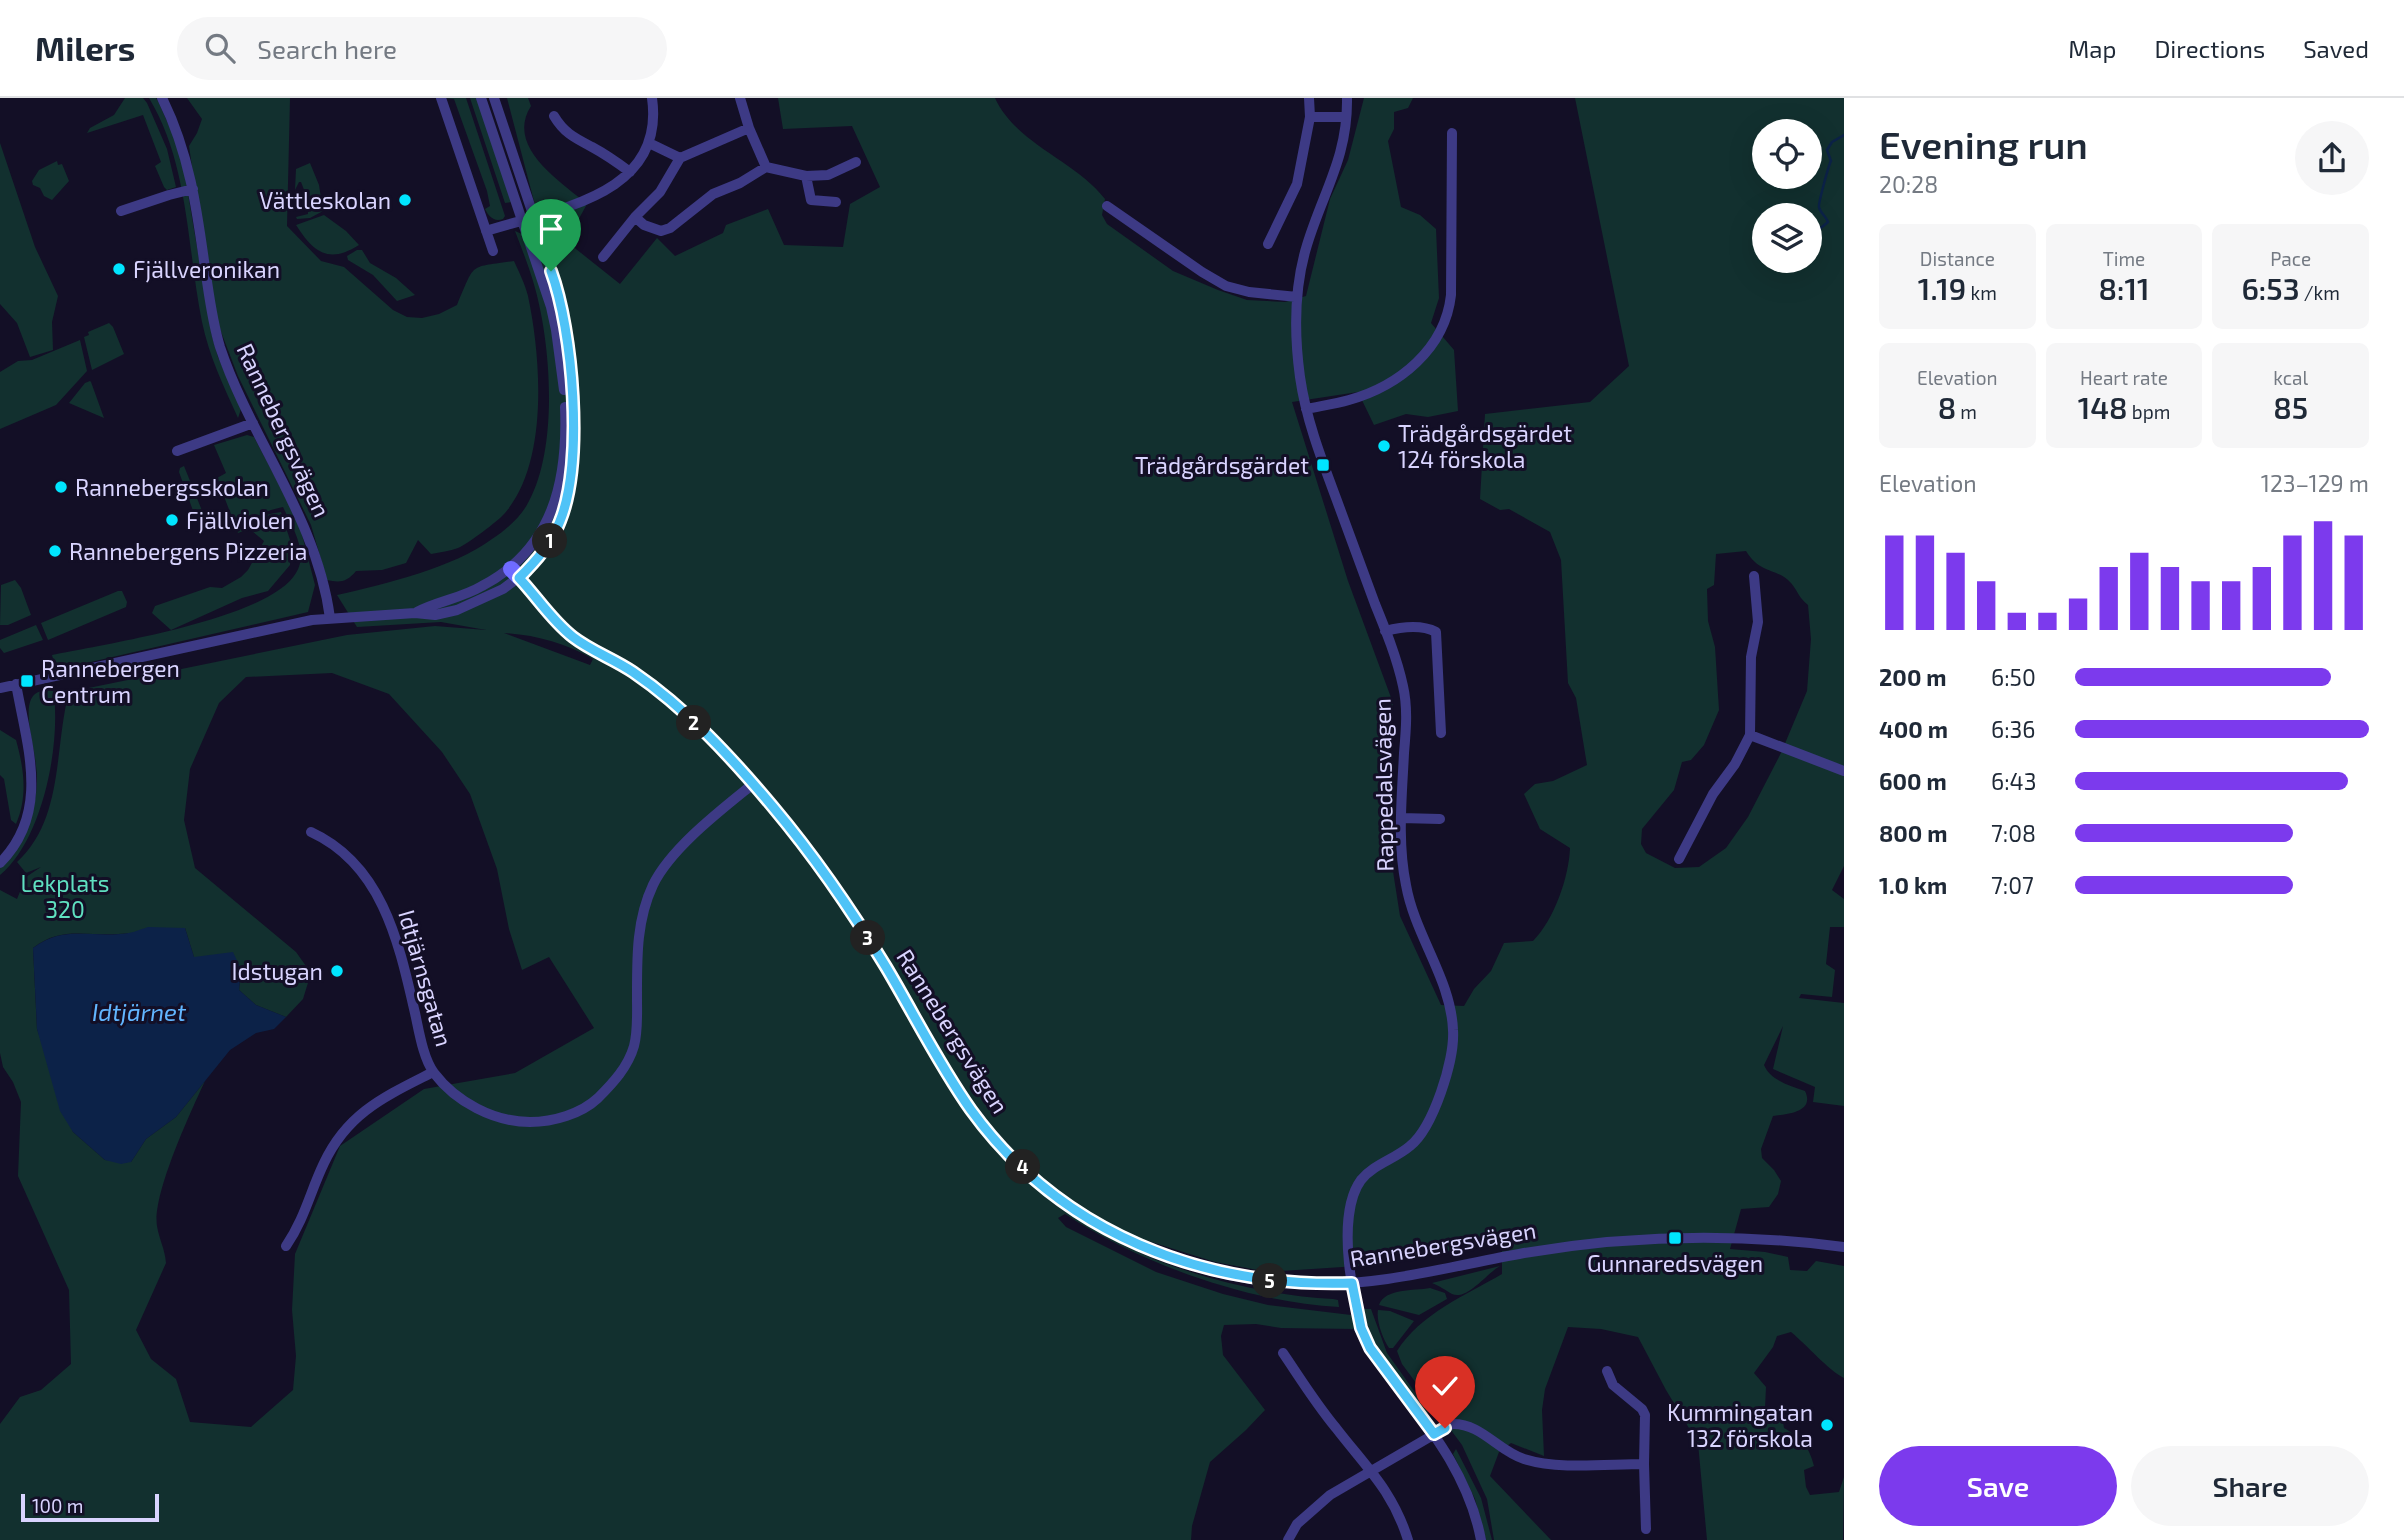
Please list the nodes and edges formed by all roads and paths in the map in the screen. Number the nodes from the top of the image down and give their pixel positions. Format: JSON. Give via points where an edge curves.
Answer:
{"nodes":[{"id":1,"x":162,"y":98,"type":"edge"},
{"id":2,"x":441,"y":98,"type":"edge"},
{"id":3,"x":481,"y":98,"type":"edge"},
{"id":4,"x":494,"y":98,"type":"edge"},
{"id":5,"x":652,"y":98,"type":"edge"},
{"id":6,"x":740,"y":98,"type":"edge"},
{"id":7,"x":1309,"y":98,"type":"edge"},
{"id":8,"x":1347,"y":98,"type":"edge"},
{"id":9,"x":554,"y":116,"type":"dead end"},
{"id":10,"x":1310,"y":117,"type":"junction"},
{"id":11,"x":1346,"y":117,"type":"junction"},
{"id":12,"x":749,"y":128,"type":"junction"},
{"id":13,"x":1451,"y":133,"type":"dead end"},
{"id":14,"x":649,"y":143,"type":"junction"},
{"id":15,"x":680,"y":158,"type":"junction"},
{"id":16,"x":856,"y":162,"type":"dead end"},
{"id":17,"x":766,"y":167,"type":"junction"},
{"id":18,"x":630,"y":172,"type":"junction"},
{"id":19,"x":806,"y":176,"type":"junction"},
{"id":20,"x":193,"y":189,"type":"junction"},
{"id":21,"x":836,"y":202,"type":"dead end"},
{"id":22,"x":1107,"y":206,"type":"dead end"},
{"id":23,"x":121,"y":211,"type":"dead end"},
{"id":24,"x":528,"y":218,"type":"junction"},
{"id":25,"x":635,"y":218,"type":"junction"},
{"id":26,"x":486,"y":231,"type":"junction"},
{"id":27,"x":1268,"y":244,"type":"dead end"},
{"id":28,"x":493,"y":251,"type":"dead end"},
{"id":29,"x":603,"y":257,"type":"dead end"},
{"id":30,"x":1297,"y":297,"type":"junction"},
{"id":31,"x":1306,"y":409,"type":"junction"},
{"id":32,"x":253,"y":423,"type":"junction"},
{"id":33,"x":177,"y":451,"type":"dead end"},
{"id":34,"x":515,"y":573,"type":"junction"},
{"id":35,"x":1754,"y":576,"type":"dead end"},
{"id":36,"x":330,"y":618,"type":"junction"},
{"id":37,"x":1385,"y":631,"type":"junction"},
{"id":38,"x":16,"y":684,"type":"junction"},
{"id":39,"x":0,"y":688,"type":"edge"},
{"id":40,"x":1441,"y":733,"type":"dead end"},
{"id":41,"x":1750,"y":735,"type":"junction"},
{"id":42,"x":1844,"y":771,"type":"edge"},
{"id":43,"x":753,"y":784,"type":"junction"},
{"id":44,"x":1401,"y":818,"type":"junction"},
{"id":45,"x":1440,"y":819,"type":"dead end"},
{"id":46,"x":311,"y":832,"type":"dead end"},
{"id":47,"x":1679,"y":859,"type":"dead end"},
{"id":48,"x":0,"y":863,"type":"edge"},
{"id":49,"x":433,"y":1072,"type":"junction"},
{"id":50,"x":286,"y":1246,"type":"dead end"},
{"id":51,"x":1844,"y":1247,"type":"edge"},
{"id":52,"x":1352,"y":1283,"type":"junction"},
{"id":53,"x":1283,"y":1353,"type":"dead end"},
{"id":54,"x":1607,"y":1371,"type":"dead end"},
{"id":55,"x":1434,"y":1434,"type":"junction"},
{"id":56,"x":1643,"y":1464,"type":"junction"},
{"id":57,"x":1372,"y":1470,"type":"junction"},
{"id":58,"x":1646,"y":1529,"type":"dead end"},
{"id":59,"x":1287,"y":1540,"type":"edge"},
{"id":60,"x":1408,"y":1540,"type":"edge"},
{"id":61,"x":1481,"y":1540,"type":"edge"}],
"edges":[{"from":1,"to":20,"type":"street","name":"Rannebergsvägen","via":[[180,139]]},
{"from":2,"to":26,"type":"street"},
{"from":3,"to":24,"type":"street"},
{"from":4,"to":24,"type":"street"},
{"from":5,"to":14,"type":"street"},
{"from":6,"to":12,"type":"street"},
{"from":7,"to":10,"type":"street"},
{"from":8,"to":11,"type":"street","name":"Rappedalsvägen"},
{"from":9,"to":18,"type":"street","via":[[572,138]]},
{"from":10,"to":11,"type":"street"},
{"from":10,"to":27,"type":"street","via":[[1297,184]]},
{"from":11,"to":30,"type":"street","name":"Rappedalsvägen","via":[[1342,150],[1306,247]]},
{"from":12,"to":15,"type":"street"},
{"from":12,"to":17,"type":"street"},
{"from":13,"to":31,"type":"street","via":[[1451,295],[1443,328],[1415,365],[1385,385],[1349,400]]},
{"from":14,"to":15,"type":"street"},
{"from":14,"to":18,"type":"street"},
{"from":15,"to":25,"type":"street","via":[[660,192]]},
{"from":16,"to":19,"type":"street","via":[[828,175]]},
{"from":17,"to":19,"type":"street"},
{"from":17,"to":25,"type":"street","via":[[713,194],[670,228],[661,231]]},
{"from":18,"to":24,"type":"street","via":[[613,188]]},
{"from":19,"to":21,"type":"street","via":[[811,200]]},
{"from":20,"to":23,"type":"street"},
{"from":20,"to":32,"type":"street","name":"Rannebergsvägen","via":[[219,345]]},
{"from":22,"to":30,"type":"street","via":[[1226,286]]},
{"from":24,"to":26,"type":"street"},
{"from":24,"to":34,"type":"street","via":[[558,289],[567,341],[573,452],[569,493],[560,522],[546,547]]},
{"from":25,"to":29,"type":"street"},
{"from":26,"to":28,"type":"street"},
{"from":30,"to":31,"type":"street","name":"Rappedalsvägen"},
{"from":31,"to":37,"type":"street","name":"Rappedalsvägen"},
{"from":32,"to":33,"type":"street"},
{"from":32,"to":36,"type":"street","name":"Rannebergsvägen","via":[[302,521]]},
{"from":34,"to":36,"type":"street","via":[[485,599],[457,610],[435,615]]},
{"from":34,"to":43,"type":"street","name":"Rannebergsvägen","via":[[574,639],[631,671],[668,699]]},
{"from":35,"to":41,"type":"street","via":[[1758,622],[1751,657]]},
{"from":36,"to":38,"type":"street"},
{"from":37,"to":40,"type":"street","via":[[1410,627],[1436,632]]},
{"from":37,"to":44,"type":"street","name":"Rappedalsvägen","via":[[1407,711]]},
{"from":38,"to":39,"type":"street"},
{"from":38,"to":48,"type":"street","via":[[30,765],[31,803],[22,834]]},
{"from":41,"to":42,"type":"street"},
{"from":41,"to":47,"type":"street"},
{"from":43,"to":49,"type":"street","name":"Idtjärnsgatan","via":[[682,846],[657,877],[640,923],[634,1045],[626,1065],[593,1102],[551,1120],[504,1119],[469,1105]]},
{"from":43,"to":52,"type":"street","name":"Rannebergsvägen","via":[[837,890],[972,1111],[1042,1185],[1119,1236],[1197,1266],[1271,1282]]},
{"from":44,"to":45,"type":"street"},
{"from":44,"to":52,"type":"street","name":"Rappedalsvägen","via":[[1406,886],[1449,1002],[1451,1051],[1430,1122],[1421,1136],[1373,1168],[1354,1194],[1349,1215]]},
{"from":46,"to":49,"type":"street","name":"Idtjärnsgatan","via":[[352,862],[384,907]]},
{"from":49,"to":50,"type":"street","via":[[372,1104],[345,1128],[323,1164]]},
{"from":51,"to":52,"type":"street","name":"Rannebergsvägen","via":[[1735,1237],[1652,1238],[1589,1243]]},
{"from":52,"to":55,"type":"street","name":"Rappedalsvägen","via":[[1370,1348]]},
{"from":53,"to":57,"type":"street","via":[[1312,1398]]},
{"from":54,"to":56,"type":"street","via":[[1613,1385],[1645,1415]]},
{"from":55,"to":56,"type":"street","via":[[1460,1424],[1529,1460]]},
{"from":55,"to":57,"type":"street"},
{"from":55,"to":61,"type":"street","name":"Rappedalsvägen","via":[[1460,1478]]},
{"from":56,"to":58,"type":"street"},
{"from":57,"to":59,"type":"street","via":[[1330,1494],[1297,1524]]},
{"from":57,"to":60,"type":"street","via":[[1400,1514]]}]}
